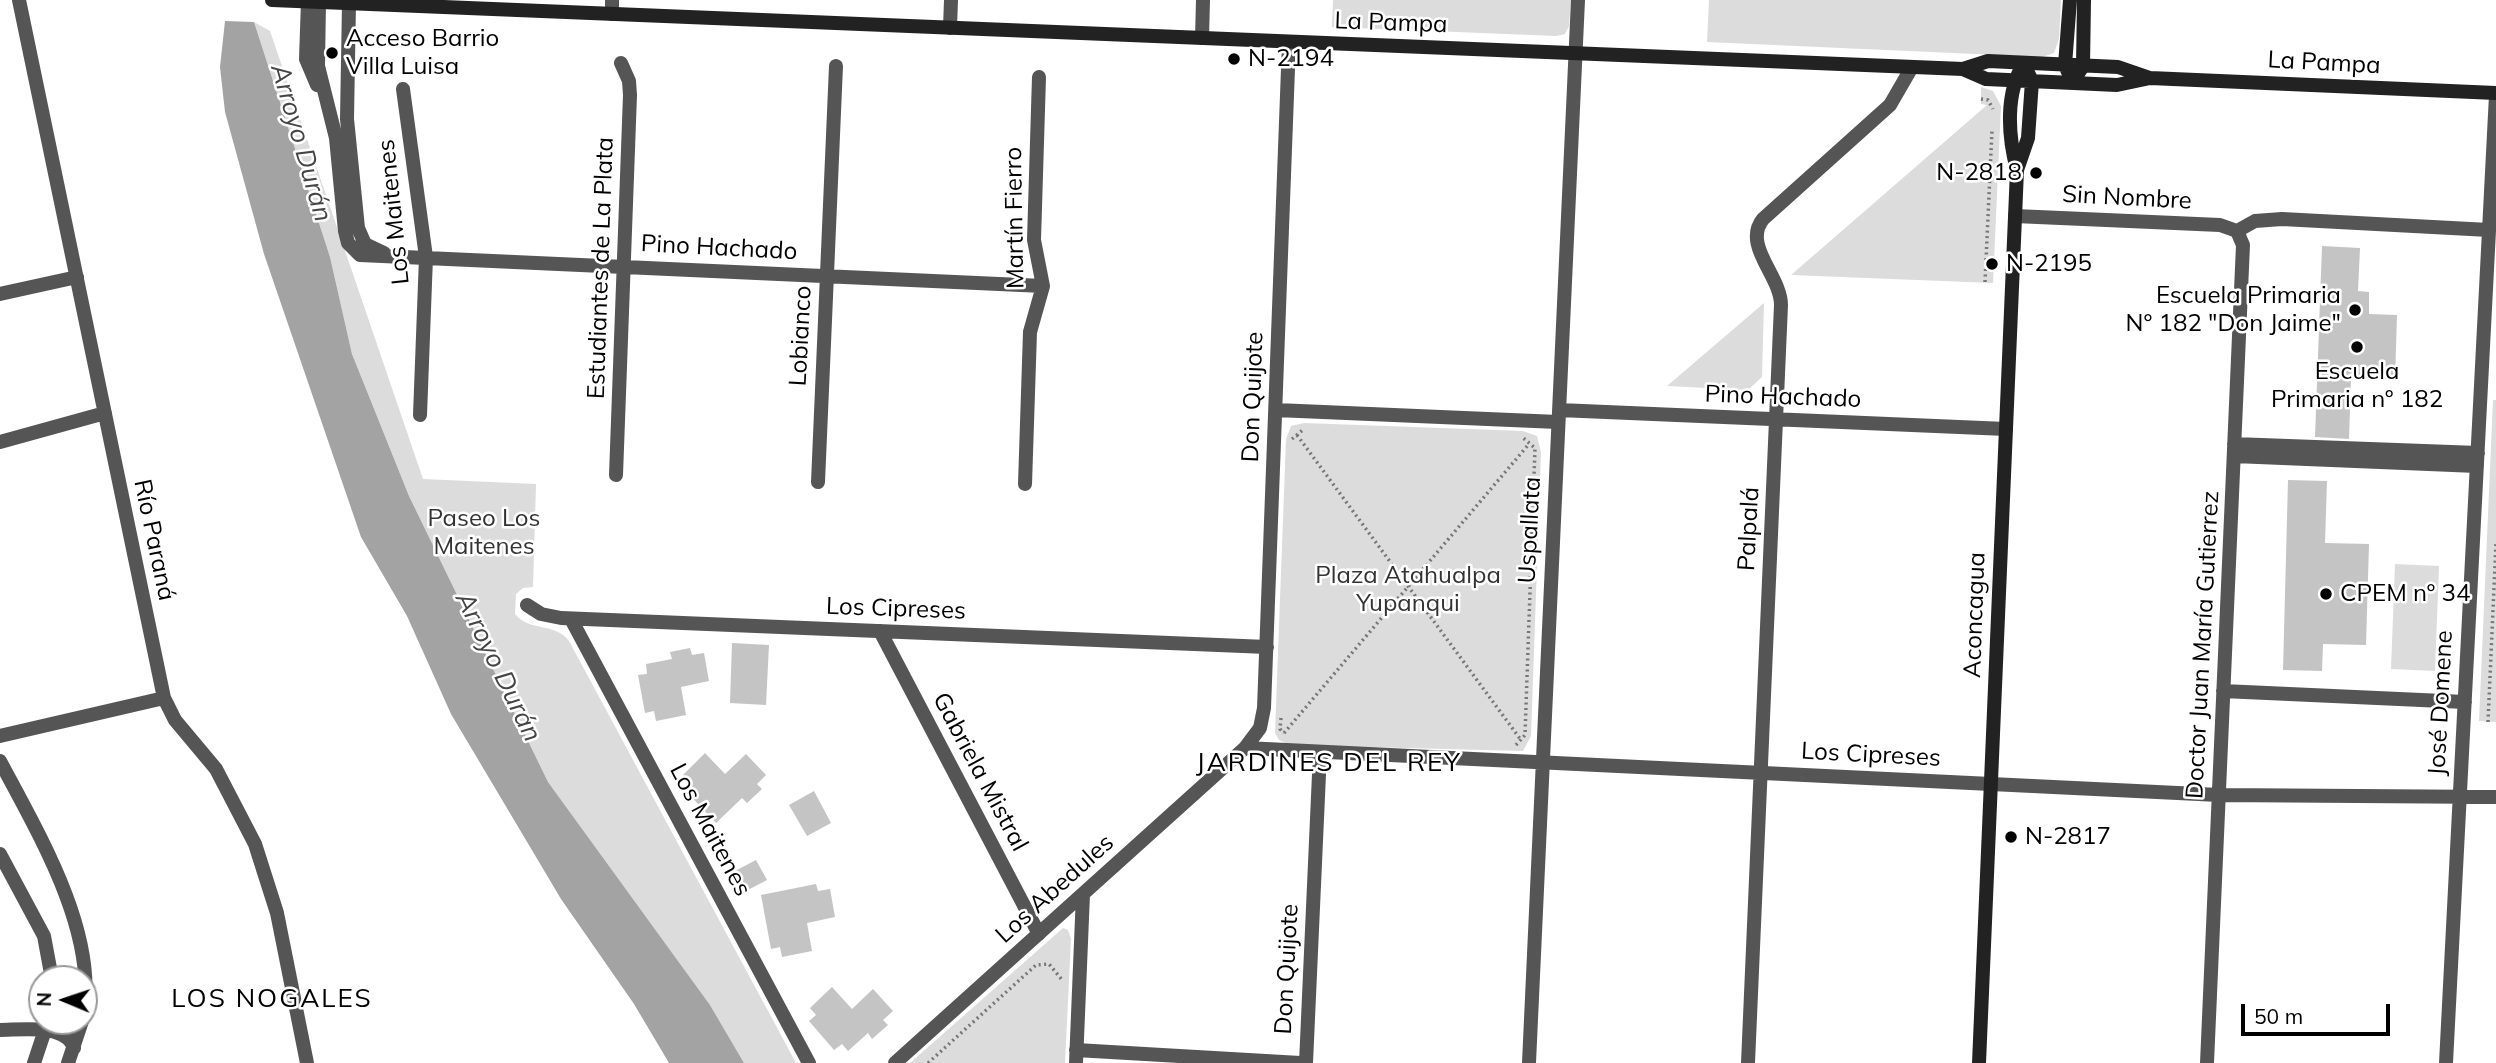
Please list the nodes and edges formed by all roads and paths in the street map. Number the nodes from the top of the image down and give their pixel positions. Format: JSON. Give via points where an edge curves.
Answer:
{"nodes":[{"id":1,"x":19,"y":0,"type":"edge"},
{"id":2,"x":271,"y":0,"type":"edge"},
{"id":3,"x":951,"y":0,"type":"edge"},
{"id":4,"x":1203,"y":0,"type":"edge"},
{"id":5,"x":1577,"y":0,"type":"edge"},
{"id":6,"x":2070,"y":0,"type":"edge"},
{"id":7,"x":2084,"y":0,"type":"edge"},
{"id":8,"x":314,"y":2,"type":"edge"},
{"id":9,"x":349,"y":3,"type":"junction"},
{"id":10,"x":612,"y":7,"type":"edge"},
{"id":11,"x":950,"y":28,"type":"junction"},
{"id":12,"x":1202,"y":38,"type":"junction"},
{"id":13,"x":1289,"y":42,"type":"junction"},
{"id":14,"x":1575,"y":53,"type":"junction"},
{"id":15,"x":2024,"y":63,"type":"junction"},
{"id":16,"x":621,"y":64,"type":"dead end"},
{"id":17,"x":2065,"y":65,"type":"junction"},
{"id":18,"x":836,"y":66,"type":"dead end"},
{"id":19,"x":2082,"y":66,"type":"junction"},
{"id":20,"x":1912,"y":67,"type":"junction"},
{"id":21,"x":1963,"y":69,"type":"junction"},
{"id":22,"x":1039,"y":77,"type":"dead end"},
{"id":23,"x":2150,"y":78,"type":"junction"},
{"id":24,"x":2013,"y":80,"type":"junction"},
{"id":25,"x":2032,"y":81,"type":"junction"},
{"id":26,"x":2073,"y":83,"type":"junction"},
{"id":27,"x":403,"y":89,"type":"dead end"},
{"id":28,"x":2496,"y":94,"type":"edge"},
{"id":29,"x":1981,"y":99,"type":"dead end"},
{"id":30,"x":2017,"y":170,"type":"junction"},
{"id":31,"x":2015,"y":216,"type":"junction"},
{"id":32,"x":2489,"y":230,"type":"junction"},
{"id":33,"x":2237,"y":231,"type":"junction"},
{"id":34,"x":392,"y":256,"type":"junction"},
{"id":35,"x":426,"y":257,"type":"junction"},
{"id":36,"x":624,"y":266,"type":"junction"},
{"id":37,"x":827,"y":275,"type":"junction"},
{"id":38,"x":77,"y":277,"type":"junction"},
{"id":39,"x":1985,"y":282,"type":"dead end"},
{"id":40,"x":1043,"y":286,"type":"junction"},
{"id":41,"x":0,"y":294,"type":"edge"},
{"id":42,"x":1276,"y":410,"type":"junction"},
{"id":43,"x":105,"y":413,"type":"junction"},
{"id":44,"x":420,"y":415,"type":"dead end"},
{"id":45,"x":1558,"y":416,"type":"junction"},
{"id":46,"x":1777,"y":419,"type":"junction"},
{"id":47,"x":1318,"y":429,"type":"dead end"},
{"id":48,"x":2006,"y":429,"type":"junction"},
{"id":49,"x":1297,"y":435,"type":"junction"},
{"id":50,"x":1509,"y":437,"type":"dead end"},
{"id":51,"x":1292,"y":440,"type":"dead end"},
{"id":52,"x":0,"y":442,"type":"edge"},
{"id":53,"x":1530,"y":443,"type":"junction"},
{"id":54,"x":2234,"y":450,"type":"junction"},
{"id":55,"x":2477,"y":460,"type":"junction"},
{"id":56,"x":616,"y":475,"type":"dead end"},
{"id":57,"x":818,"y":482,"type":"dead end"},
{"id":58,"x":1025,"y":484,"type":"dead end"},
{"id":59,"x":2496,"y":543,"type":"edge"},
{"id":60,"x":1408,"y":586,"type":"junction"},
{"id":61,"x":527,"y":605,"type":"dead end"},
{"id":62,"x":571,"y":619,"type":"junction"},
{"id":63,"x":880,"y":631,"type":"junction"},
{"id":64,"x":1267,"y":647,"type":"junction"},
{"id":65,"x":2223,"y":691,"type":"junction"},
{"id":66,"x":164,"y":698,"type":"junction"},
{"id":67,"x":2465,"y":702,"type":"junction"},
{"id":68,"x":1281,"y":715,"type":"dead end"},
{"id":69,"x":2488,"y":722,"type":"dead end"},
{"id":70,"x":1284,"y":733,"type":"junction"},
{"id":71,"x":0,"y":736,"type":"edge"},
{"id":72,"x":1290,"y":739,"type":"dead end"},
{"id":73,"x":1521,"y":740,"type":"junction"},
{"id":74,"x":1515,"y":747,"type":"dead end"},
{"id":75,"x":1245,"y":748,"type":"junction"},
{"id":76,"x":1320,"y":752,"type":"junction"},
{"id":77,"x":0,"y":761,"type":"edge"},
{"id":78,"x":1542,"y":762,"type":"junction"},
{"id":79,"x":1761,"y":773,"type":"junction"},
{"id":80,"x":1991,"y":784,"type":"junction"},
{"id":81,"x":2219,"y":794,"type":"junction"},
{"id":82,"x":2459,"y":796,"type":"junction"},
{"id":83,"x":2496,"y":797,"type":"edge"},
{"id":84,"x":0,"y":854,"type":"edge"},
{"id":85,"x":1083,"y":894,"type":"junction"},
{"id":86,"x":1039,"y":933,"type":"junction"},
{"id":87,"x":49,"y":965,"type":"edge"},
{"id":88,"x":86,"y":965,"type":"edge"},
{"id":89,"x":1063,"y":991,"type":"dead end"},
{"id":90,"x":28,"y":1028,"type":"edge"},
{"id":91,"x":0,"y":1030,"type":"edge"},
{"id":92,"x":44,"y":1035,"type":"edge"},
{"id":93,"x":64,"y":1035,"type":"edge"},
{"id":94,"x":78,"y":1035,"type":"edge"},
{"id":95,"x":74,"y":1048,"type":"junction"},
{"id":96,"x":1076,"y":1057,"type":"edge"},
{"id":97,"x":34,"y":1063,"type":"edge"},
{"id":98,"x":68,"y":1063,"type":"edge"},
{"id":99,"x":307,"y":1063,"type":"edge"},
{"id":100,"x":809,"y":1063,"type":"edge"},
{"id":101,"x":895,"y":1063,"type":"edge"},
{"id":102,"x":928,"y":1063,"type":"edge"},
{"id":103,"x":1300,"y":1063,"type":"edge"},
{"id":104,"x":1306,"y":1063,"type":"edge"},
{"id":105,"x":1529,"y":1063,"type":"edge"},
{"id":106,"x":1748,"y":1063,"type":"edge"},
{"id":107,"x":1979,"y":1063,"type":"edge"},
{"id":108,"x":2207,"y":1063,"type":"edge"},
{"id":109,"x":2446,"y":1063,"type":"edge"}],
"edges":[{"from":1,"to":38,"type":"street","name":"Río Paraná"},
{"from":2,"to":8,"type":"street","name":"La Pampa"},
{"from":3,"to":11,"type":"street"},
{"from":4,"to":12,"type":"street"},
{"from":5,"to":14,"type":"street","name":"Uspallata"},
{"from":6,"to":17,"type":"street"},
{"from":7,"to":19,"type":"street"},
{"from":8,"to":9,"type":"street","name":"La Pampa"},
{"from":8,"to":34,"type":"street","name":"Pino Hachado","via":[[312,43],[336,138],[348,243],[365,256]]},
{"from":9,"to":10,"type":"street","name":"La Pampa"},
{"from":9,"to":34,"type":"street","via":[[347,119],[358,228],[369,248]]},
{"from":10,"to":11,"type":"street","name":"La Pampa"},
{"from":11,"to":12,"type":"street","name":"La Pampa"},
{"from":12,"to":13,"type":"street","name":"La Pampa"},
{"from":13,"to":14,"type":"street","name":"La Pampa"},
{"from":13,"to":42,"type":"street","name":"Don Quijote"},
{"from":14,"to":20,"type":"street","name":"La Pampa"},
{"from":14,"to":45,"type":"street","name":"Uspallata"},
{"from":15,"to":17,"type":"street","name":"La Pampa"},
{"from":15,"to":21,"type":"street","name":"La Pampa","via":[[1983,61]]},
{"from":15,"to":24,"type":"street","name":"Aconcagua"},
{"from":15,"to":25,"type":"street","name":"Aconcagua"},
{"from":16,"to":36,"type":"street","name":"Estudiantes de La Plata","via":[[631,95]]},
{"from":17,"to":19,"type":"street","name":"La Pampa"},
{"from":17,"to":26,"type":"street"},
{"from":18,"to":37,"type":"street","name":"Lobianco"},
{"from":19,"to":23,"type":"street","name":"La Pampa","via":[[2124,68]]},
{"from":19,"to":26,"type":"street"},
{"from":20,"to":21,"type":"street","name":"La Pampa"},
{"from":20,"to":46,"type":"street","name":"Palpalá","via":[[1890,105],[1757,226],[1756,243],[1776,278],[1781,298]]},
{"from":21,"to":24,"type":"street","name":"La Pampa","via":[[1980,78]]},
{"from":22,"to":40,"type":"street","name":"Martín Fierro","via":[[1034,240]]},
{"from":23,"to":26,"type":"street","name":"La Pampa","via":[[2123,85]]},
{"from":23,"to":28,"type":"street","name":"La Pampa"},
{"from":24,"to":25,"type":"street","name":"La Pampa"},
{"from":24,"to":30,"type":"street","name":"Aconcagua","via":[[2010,136]]},
{"from":25,"to":26,"type":"street","name":"La Pampa"},
{"from":25,"to":30,"type":"street","name":"Aconcagua","via":[[2027,145]]},
{"from":27,"to":35,"type":"street","name":"Los Maitenes"},
{"from":28,"to":32,"type":"street","name":"José Domene"},
{"from":29,"to":39,"type":"path","via":[[1993,107]]},
{"from":30,"to":31,"type":"street","name":"Aconcagua"},
{"from":31,"to":33,"type":"street","name":"Sin Nombre","via":[[2220,225]]},
{"from":31,"to":48,"type":"street","name":"Aconcagua"},
{"from":32,"to":33,"type":"street","via":[[2282,219],[2255,222]]},
{"from":32,"to":55,"type":"street","name":"José Domene"},
{"from":33,"to":54,"type":"street","name":"Doctor Juan María Gutierrez","via":[[2243,245]]},
{"from":34,"to":35,"type":"street","name":"Pino Hachado"},
{"from":35,"to":36,"type":"street","name":"Pino Hachado"},
{"from":35,"to":44,"type":"street","name":"Los Maitenes"},
{"from":36,"to":37,"type":"street","name":"Pino Hachado"},
{"from":36,"to":56,"type":"street","name":"Estudiantes de La Plata"},
{"from":37,"to":40,"type":"street","name":"Pino Hachado"},
{"from":37,"to":57,"type":"street","name":"Lobianco"},
{"from":38,"to":41,"type":"street"},
{"from":38,"to":43,"type":"street","name":"Río Paraná"},
{"from":40,"to":58,"type":"street","name":"Martín Fierro","via":[[1030,332]]},
{"from":42,"to":45,"type":"street","name":"Pino Hachado"},
{"from":42,"to":64,"type":"street","name":"Don Quijote"},
{"from":43,"to":52,"type":"street"},
{"from":43,"to":66,"type":"street","name":"Río Paraná"},
{"from":45,"to":46,"type":"street","name":"Pino Hachado"},
{"from":45,"to":78,"type":"street","name":"Uspallata"},
{"from":46,"to":48,"type":"street","name":"Pino Hachado"},
{"from":46,"to":79,"type":"street","name":"Palpalá"},
{"from":47,"to":49,"type":"path","via":[[1304,429]]},
{"from":48,"to":80,"type":"street","name":"Aconcagua"},
{"from":49,"to":51,"type":"path"},
{"from":49,"to":60,"type":"path"},
{"from":50,"to":53,"type":"path"},
{"from":53,"to":60,"type":"path"},
{"from":53,"to":73,"type":"path","via":[[1535,448],[1525,735]]},
{"from":54,"to":55,"type":"street"},
{"from":54,"to":65,"type":"street","name":"Doctor Juan María Gutierrez"},
{"from":55,"to":67,"type":"street","name":"José Domene"},
{"from":59,"to":69,"type":"path"},
{"from":60,"to":70,"type":"path"},
{"from":60,"to":73,"type":"path"},
{"from":61,"to":62,"type":"street","name":"Los Cipreses","via":[[547,616]]},
{"from":62,"to":63,"type":"street","name":"Los Cipreses"},
{"from":62,"to":100,"type":"street","name":"Los Maitenes"},
{"from":63,"to":64,"type":"street","name":"Los Cipreses"},
{"from":63,"to":86,"type":"street","name":"Gabriela Mistral"},
{"from":64,"to":75,"type":"street","name":"Don Quijote","via":[[1263,718]]},
{"from":65,"to":67,"type":"street"},
{"from":65,"to":81,"type":"street","name":"Doctor Juan María Gutierrez"},
{"from":66,"to":71,"type":"street"},
{"from":66,"to":99,"type":"street","name":"Río Paraná","via":[[175,720],[216,769],[255,844],[277,913]]},
{"from":67,"to":82,"type":"street","name":"José Domene"},
{"from":68,"to":70,"type":"path"},
{"from":70,"to":72,"type":"path"},
{"from":73,"to":74,"type":"path"},
{"from":75,"to":76,"type":"street","name":"Los Cipreses"},
{"from":75,"to":85,"type":"street","name":"Los Abedules"},
{"from":76,"to":78,"type":"street","name":"Los Cipreses"},
{"from":76,"to":104,"type":"street","name":"Don Quijote"},
{"from":77,"to":88,"type":"street","via":[[78,926]]},
{"from":78,"to":79,"type":"street","name":"Los Cipreses"},
{"from":78,"to":105,"type":"street","name":"Uspallata"},
{"from":79,"to":80,"type":"street","name":"Los Cipreses"},
{"from":79,"to":106,"type":"street","name":"Palpalá"},
{"from":80,"to":81,"type":"street","name":"Los Cipreses"},
{"from":80,"to":107,"type":"street","name":"Aconcagua"},
{"from":81,"to":82,"type":"street","name":"Los Cipreses"},
{"from":81,"to":108,"type":"street","name":"Doctor Juan María Gutierrez"},
{"from":82,"to":83,"type":"street","name":"Los Cipreses"},
{"from":82,"to":109,"type":"street","name":"José Domene"},
{"from":84,"to":87,"type":"street","via":[[44,936]]},
{"from":85,"to":86,"type":"street","name":"Los Abedules"},
{"from":85,"to":96,"type":"street"},
{"from":86,"to":101,"type":"street","name":"Los Abedules"},
{"from":89,"to":102,"type":"path","via":[[1060,976],[1049,964],[1038,964]]},
{"from":90,"to":91,"type":"street"},
{"from":92,"to":97,"type":"street"},
{"from":93,"to":95,"type":"street"},
{"from":94,"to":95,"type":"street"},
{"from":95,"to":98,"type":"street"},
{"from":96,"to":103,"type":"street"}]}
